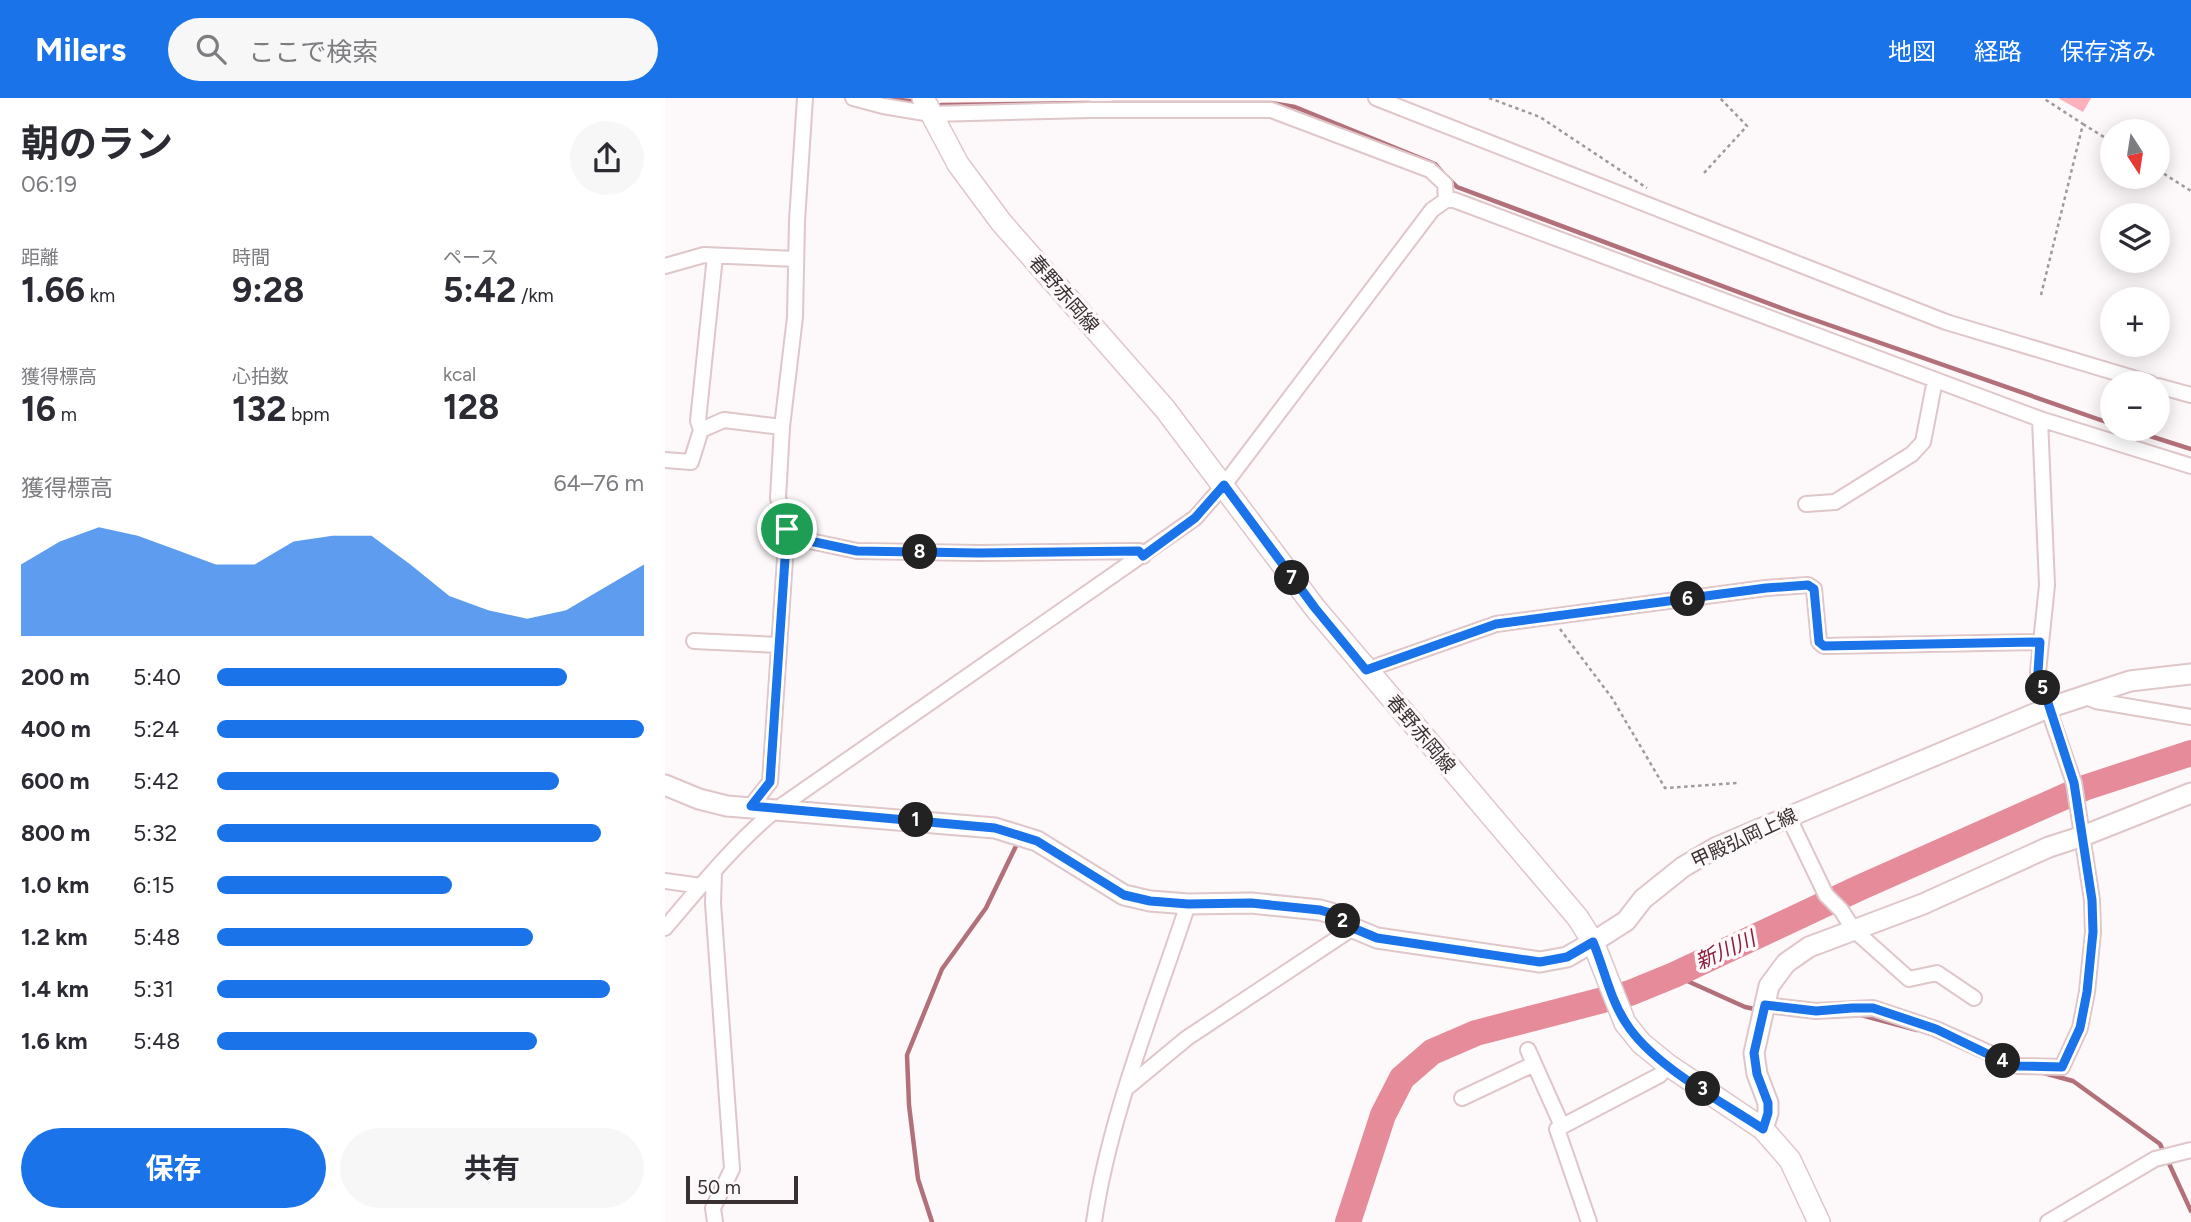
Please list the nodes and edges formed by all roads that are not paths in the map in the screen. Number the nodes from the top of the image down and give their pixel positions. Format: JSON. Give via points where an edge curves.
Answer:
{"nodes":[{"id":1,"x":805,"y":98,"type":"edge"},
{"id":2,"x":853,"y":98,"type":"edge"},
{"id":3,"x":1376,"y":98,"type":"edge"},
{"id":4,"x":927,"y":106,"type":"edge"},
{"id":5,"x":1446,"y":200,"type":"junction"},
{"id":6,"x":715,"y":256,"type":"junction"},
{"id":7,"x":796,"y":259,"type":"junction"},
{"id":8,"x":665,"y":266,"type":"edge"},
{"id":9,"x":2110,"y":371,"type":"edge"},
{"id":10,"x":1935,"y":380,"type":"junction"},
{"id":11,"x":2170,"y":389,"type":"edge"},
{"id":12,"x":2191,"y":395,"type":"edge"},
{"id":13,"x":2040,"y":419,"type":"junction"},
{"id":14,"x":782,"y":427,"type":"junction"},
{"id":15,"x":701,"y":430,"type":"junction"},
{"id":16,"x":665,"y":460,"type":"edge"},
{"id":17,"x":2191,"y":466,"type":"edge"},
{"id":18,"x":1224,"y":485,"type":"junction"},
{"id":19,"x":1806,"y":504,"type":"dead end"},
{"id":20,"x":787,"y":529,"type":"junction"},
{"id":21,"x":1143,"y":556,"type":"junction"},
{"id":22,"x":694,"y":641,"type":"dead end"},
{"id":23,"x":2040,"y":642,"type":"junction"},
{"id":24,"x":779,"y":645,"type":"junction"},
{"id":25,"x":1366,"y":670,"type":"junction"},
{"id":26,"x":2191,"y":674,"type":"edge"},
{"id":27,"x":2084,"y":696,"type":"junction"},
{"id":28,"x":2048,"y":708,"type":"junction"},
{"id":29,"x":2191,"y":718,"type":"edge"},
{"id":30,"x":665,"y":785,"type":"edge"},
{"id":31,"x":2191,"y":793,"type":"edge"},
{"id":32,"x":751,"y":806,"type":"junction"},
{"id":33,"x":777,"y":809,"type":"junction"},
{"id":34,"x":1788,"y":816,"type":"junction"},
{"id":35,"x":2083,"y":836,"type":"junction"},
{"id":36,"x":713,"y":872,"type":"junction"},
{"id":37,"x":665,"y":881,"type":"edge"},
{"id":38,"x":701,"y":886,"type":"junction"},
{"id":39,"x":1188,"y":904,"type":"junction"},
{"id":40,"x":665,"y":928,"type":"edge"},
{"id":41,"x":1353,"y":928,"type":"junction"},
{"id":42,"x":1854,"y":930,"type":"junction"},
{"id":43,"x":1593,"y":942,"type":"junction"},
{"id":44,"x":1974,"y":998,"type":"dead end"},
{"id":45,"x":1764,"y":1010,"type":"junction"},
{"id":46,"x":1668,"y":1065,"type":"junction"},
{"id":47,"x":1128,"y":1087,"type":"junction"},
{"id":48,"x":1462,"y":1097,"type":"dead end"},
{"id":49,"x":1562,"y":1126,"type":"junction"},
{"id":50,"x":1763,"y":1129,"type":"junction"},
{"id":51,"x":2182,"y":1152,"type":"edge"},
{"id":52,"x":2191,"y":1165,"type":"edge"},
{"id":53,"x":715,"y":1222,"type":"edge"},
{"id":54,"x":1094,"y":1222,"type":"edge"},
{"id":55,"x":1589,"y":1222,"type":"edge"},
{"id":56,"x":1819,"y":1222,"type":"edge"},
{"id":57,"x":2048,"y":1222,"type":"edge"}],
"edges":[{"from":1,"to":7,"type":"street"},
{"from":2,"to":4,"type":"street","via":[[883,106]]},
{"from":3,"to":9,"type":"street","via":[[1946,322]]},
{"from":4,"to":5,"type":"street","via":[[1271,110],[1430,170],[1445,184]]},
{"from":4,"to":18,"type":"main road","name":"春野赤岡線","via":[[958,164],[1001,222],[1165,409]]},
{"from":5,"to":10,"type":"street"},
{"from":5,"to":18,"type":"street","via":[[1432,210]]},
{"from":6,"to":7,"type":"street"},
{"from":6,"to":8,"type":"street"},
{"from":6,"to":15,"type":"street","via":[[698,421]]},
{"from":7,"to":14,"type":"street","via":[[795,317]]},
{"from":10,"to":13,"type":"street"},
{"from":10,"to":19,"type":"street","via":[[1923,442],[1912,454],[1835,502]]},
{"from":11,"to":12,"type":"street"},
{"from":13,"to":17,"type":"street"},
{"from":13,"to":23,"type":"street","via":[[2047,585]]},
{"from":14,"to":15,"type":"street","via":[[724,420]]},
{"from":14,"to":20,"type":"street","via":[[778,498]]},
{"from":15,"to":16,"type":"street","via":[[691,462]]},
{"from":18,"to":21,"type":"street","via":[[1195,518]]},
{"from":18,"to":25,"type":"main road","name":"春野赤岡線"},
{"from":20,"to":21,"type":"street","via":[[805,540],[857,551],[1114,550],[1139,551]]},
{"from":20,"to":24,"type":"street"},
{"from":21,"to":33,"type":"street"},
{"from":22,"to":24,"type":"street"},
{"from":23,"to":25,"type":"street","via":[[1824,646],[1819,642],[1814,589],[1808,585],[1496,624]]},
{"from":23,"to":28,"type":"street","via":[[2038,672]]},
{"from":24,"to":32,"type":"street","via":[[770,782]]},
{"from":25,"to":43,"type":"main road","name":"春野赤岡線"},
{"from":26,"to":27,"type":"main road","name":"甲殿弘岡上線","via":[[2130,681]]},
{"from":27,"to":28,"type":"main road","name":"甲殿弘岡上線"},
{"from":27,"to":29,"type":"street"},
{"from":28,"to":34,"type":"main road","name":"甲殿弘岡上線"},
{"from":28,"to":35,"type":"street","via":[[2074,783]]},
{"from":30,"to":32,"type":"main road","name":"甲殿弘岡上線","via":[[727,806]]},
{"from":31,"to":35,"type":"main road"},
{"from":32,"to":33,"type":"main road","name":"甲殿弘岡上線"},
{"from":33,"to":36,"type":"street"},
{"from":33,"to":39,"type":"main road","name":"甲殿弘岡上線","via":[[995,828],[1037,841],[1124,895]]},
{"from":34,"to":42,"type":"street","via":[[1826,895]]},
{"from":34,"to":43,"type":"main road","name":"甲殿弘岡上線","via":[[1683,867],[1643,899],[1626,920]]},
{"from":35,"to":42,"type":"main road","via":[[2049,846]]},
{"from":35,"to":45,"type":"street","via":[[2093,932],[2080,1028],[2062,1067],[2018,1066],[1936,1029],[1873,1008]]},
{"from":36,"to":38,"type":"street"},
{"from":36,"to":53,"type":"street","via":[[732,1169],[713,1208]]},
{"from":37,"to":38,"type":"street"},
{"from":38,"to":40,"type":"street"},
{"from":39,"to":41,"type":"main road","name":"甲殿弘岡上線","via":[[1251,903],[1320,910]]},
{"from":39,"to":47,"type":"street"},
{"from":41,"to":43,"type":"main road","name":"甲殿弘岡上線","via":[[1377,938],[1540,962],[1567,957]]},
{"from":41,"to":47,"type":"street","via":[[1187,1038]]},
{"from":42,"to":44,"type":"street","via":[[1909,979],[1937,973]]},
{"from":42,"to":45,"type":"main road","via":[[1809,947],[1786,963],[1769,986]]},
{"from":43,"to":46,"type":"main road","name":"春野赤岡線","via":[[1625,1023]]},
{"from":45,"to":50,"type":"main road","via":[[1754,1053],[1768,1103]]},
{"from":46,"to":49,"type":"street","via":[[1660,1075]]},
{"from":46,"to":50,"type":"main road","name":"春野赤岡線"},
{"from":47,"to":54,"type":"street","via":[[1099,1184]]},
{"from":48,"to":49,"type":"street","via":[[1531,1057]]},
{"from":49,"to":55,"type":"street","via":[[1557,1129]]},
{"from":50,"to":56,"type":"main road","name":"春野赤岡線","via":[[1790,1160]]},
{"from":51,"to":52,"type":"street"},
{"from":51,"to":57,"type":"street","via":[[2155,1159]]}]}
